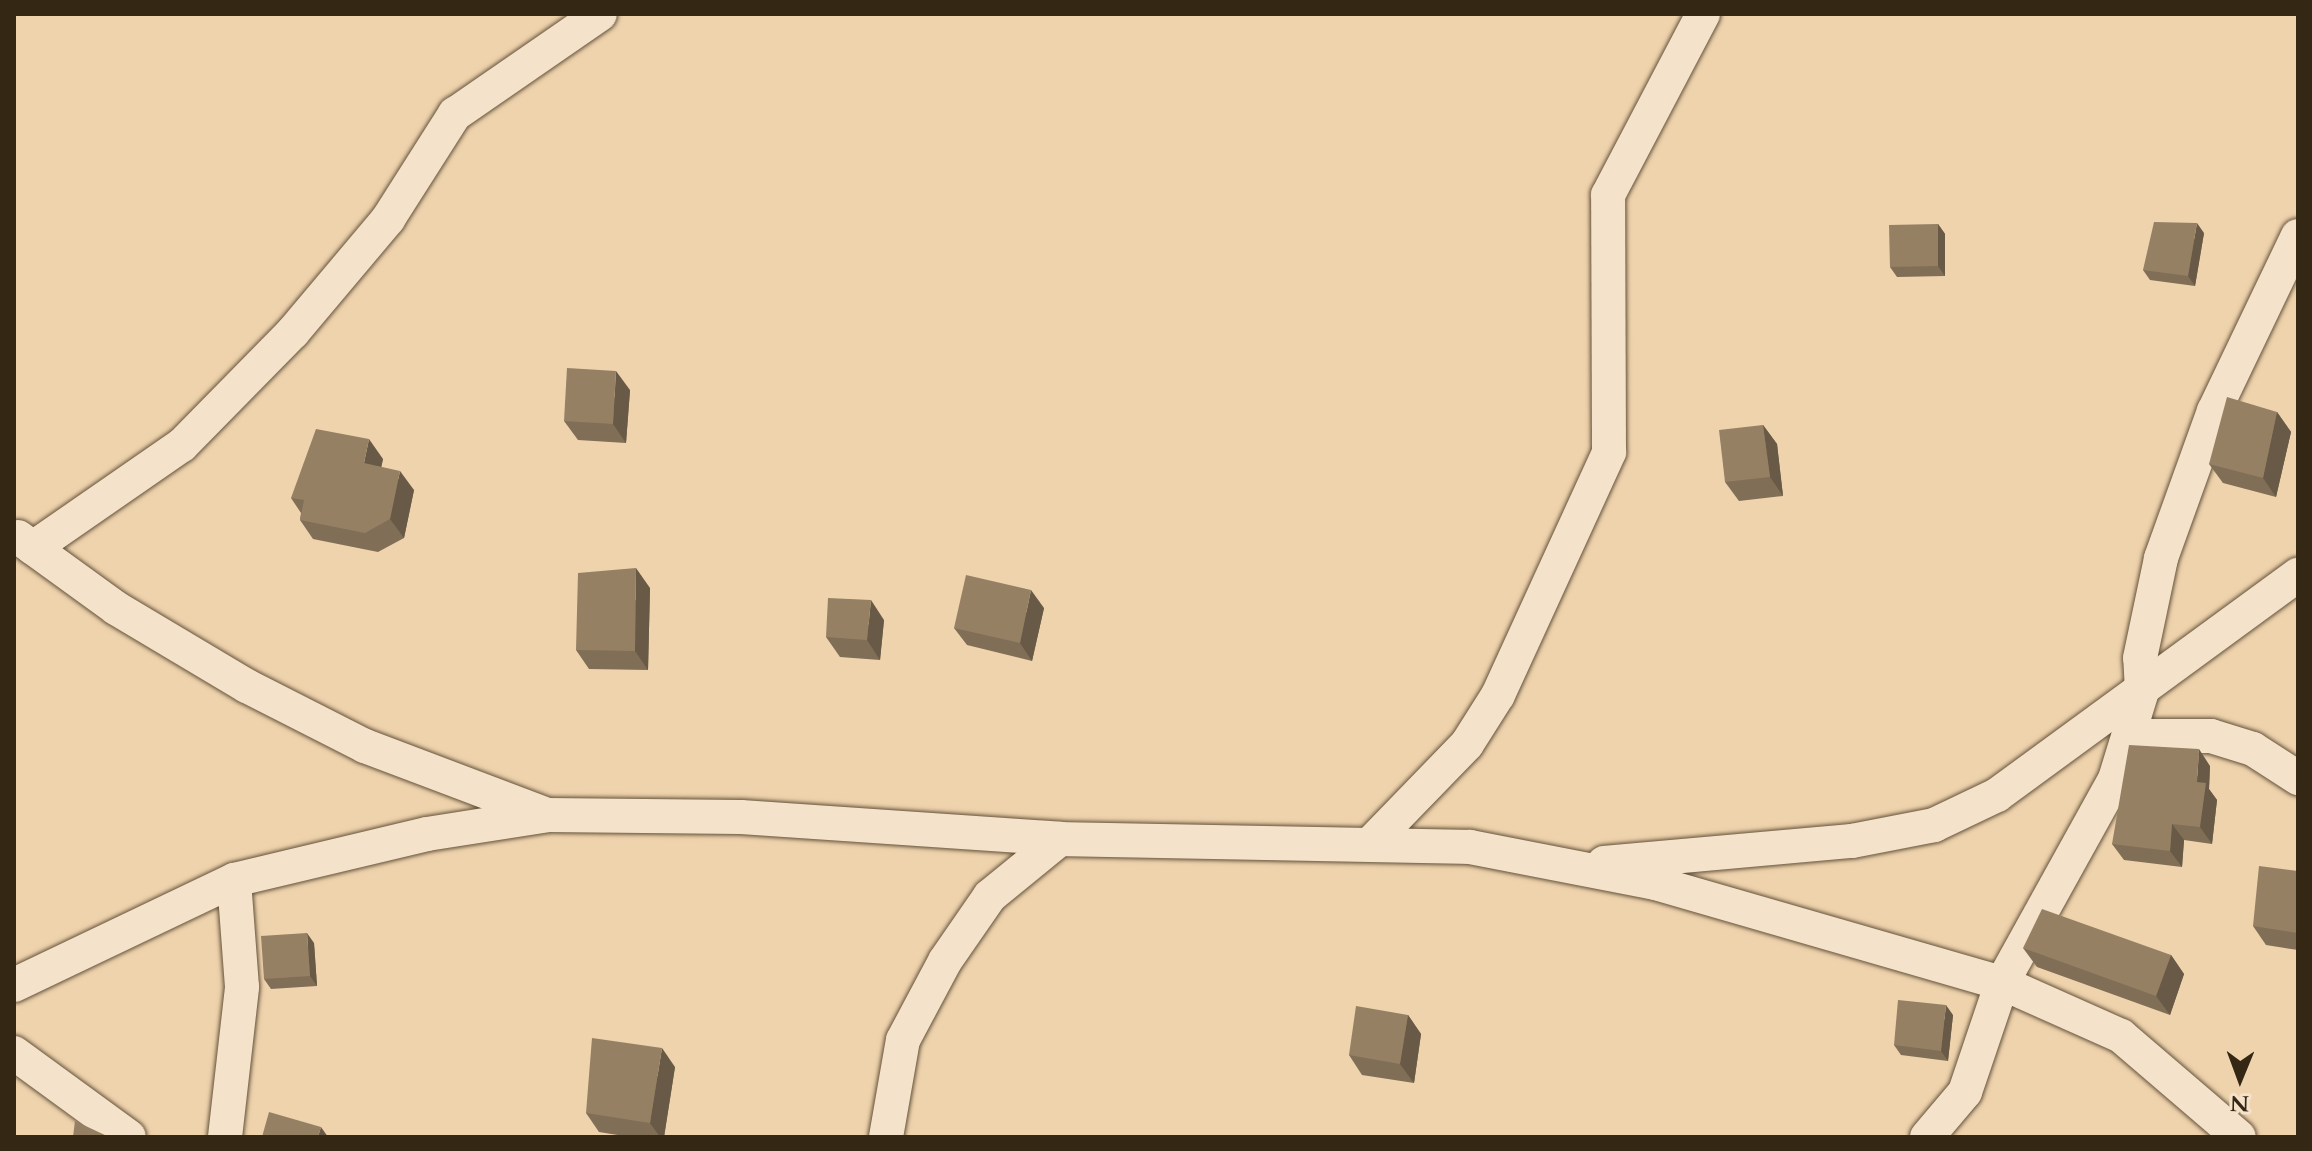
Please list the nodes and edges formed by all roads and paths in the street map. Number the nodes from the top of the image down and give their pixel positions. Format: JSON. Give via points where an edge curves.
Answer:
{"nodes":[{"id":1,"x":600,"y":14,"type":"edge"},
{"id":2,"x":1703,"y":14,"type":"edge"},
{"id":3,"x":2298,"y":236,"type":"edge"},
{"id":4,"x":24,"y":541,"type":"edge"},
{"id":5,"x":2298,"y":575,"type":"edge"},
{"id":6,"x":2142,"y":691,"type":"junction"},
{"id":7,"x":2130,"y":736,"type":"junction"},
{"id":8,"x":2298,"y":778,"type":"edge"},
{"id":9,"x":548,"y":815,"type":"junction"},
{"id":10,"x":1060,"y":839,"type":"junction"},
{"id":11,"x":1373,"y":841,"type":"junction"},
{"id":12,"x":1583,"y":866,"type":"junction"},
{"id":13,"x":234,"y":880,"type":"junction"},
{"id":14,"x":2002,"y":983,"type":"junction"},
{"id":15,"x":14,"y":985,"type":"edge"},
{"id":16,"x":14,"y":1053,"type":"edge"},
{"id":17,"x":129,"y":1137,"type":"edge"},
{"id":18,"x":225,"y":1137,"type":"edge"},
{"id":19,"x":886,"y":1137,"type":"edge"},
{"id":20,"x":1927,"y":1137,"type":"edge"},
{"id":21,"x":2239,"y":1137,"type":"edge"}],
"edges":[{"from":1,"to":4,"type":"street","via":[[455,114],[388,219],[293,332],[182,445]]},
{"from":2,"to":11,"type":"street","via":[[1608,195],[1609,452],[1498,695],[1467,744]]},
{"from":3,"to":6,"type":"street","via":[[2214,411],[2161,558],[2140,658]]},
{"from":4,"to":9,"type":"street","via":[[116,608],[247,686],[365,746]]},
{"from":5,"to":6,"type":"street"},
{"from":6,"to":7,"type":"street"},
{"from":6,"to":12,"type":"street","via":[[1997,795],[1934,825],[1852,841]]},
{"from":7,"to":8,"type":"street","via":[[2221,739]]},
{"from":7,"to":14,"type":"street","via":[[2115,779]]},
{"from":9,"to":10,"type":"street","via":[[741,817]]},
{"from":9,"to":13,"type":"street","via":[[327,855]]},
{"from":10,"to":11,"type":"street"},
{"from":10,"to":19,"type":"street","via":[[990,896],[945,961],[903,1040]]},
{"from":11,"to":12,"type":"street"},
{"from":12,"to":14,"type":"street"},
{"from":13,"to":15,"type":"street"},
{"from":13,"to":18,"type":"street","via":[[242,987]]},
{"from":14,"to":20,"type":"street","via":[[1965,1092]]},
{"from":14,"to":21,"type":"street","via":[[2121,1036]]},
{"from":16,"to":17,"type":"street"}]}
